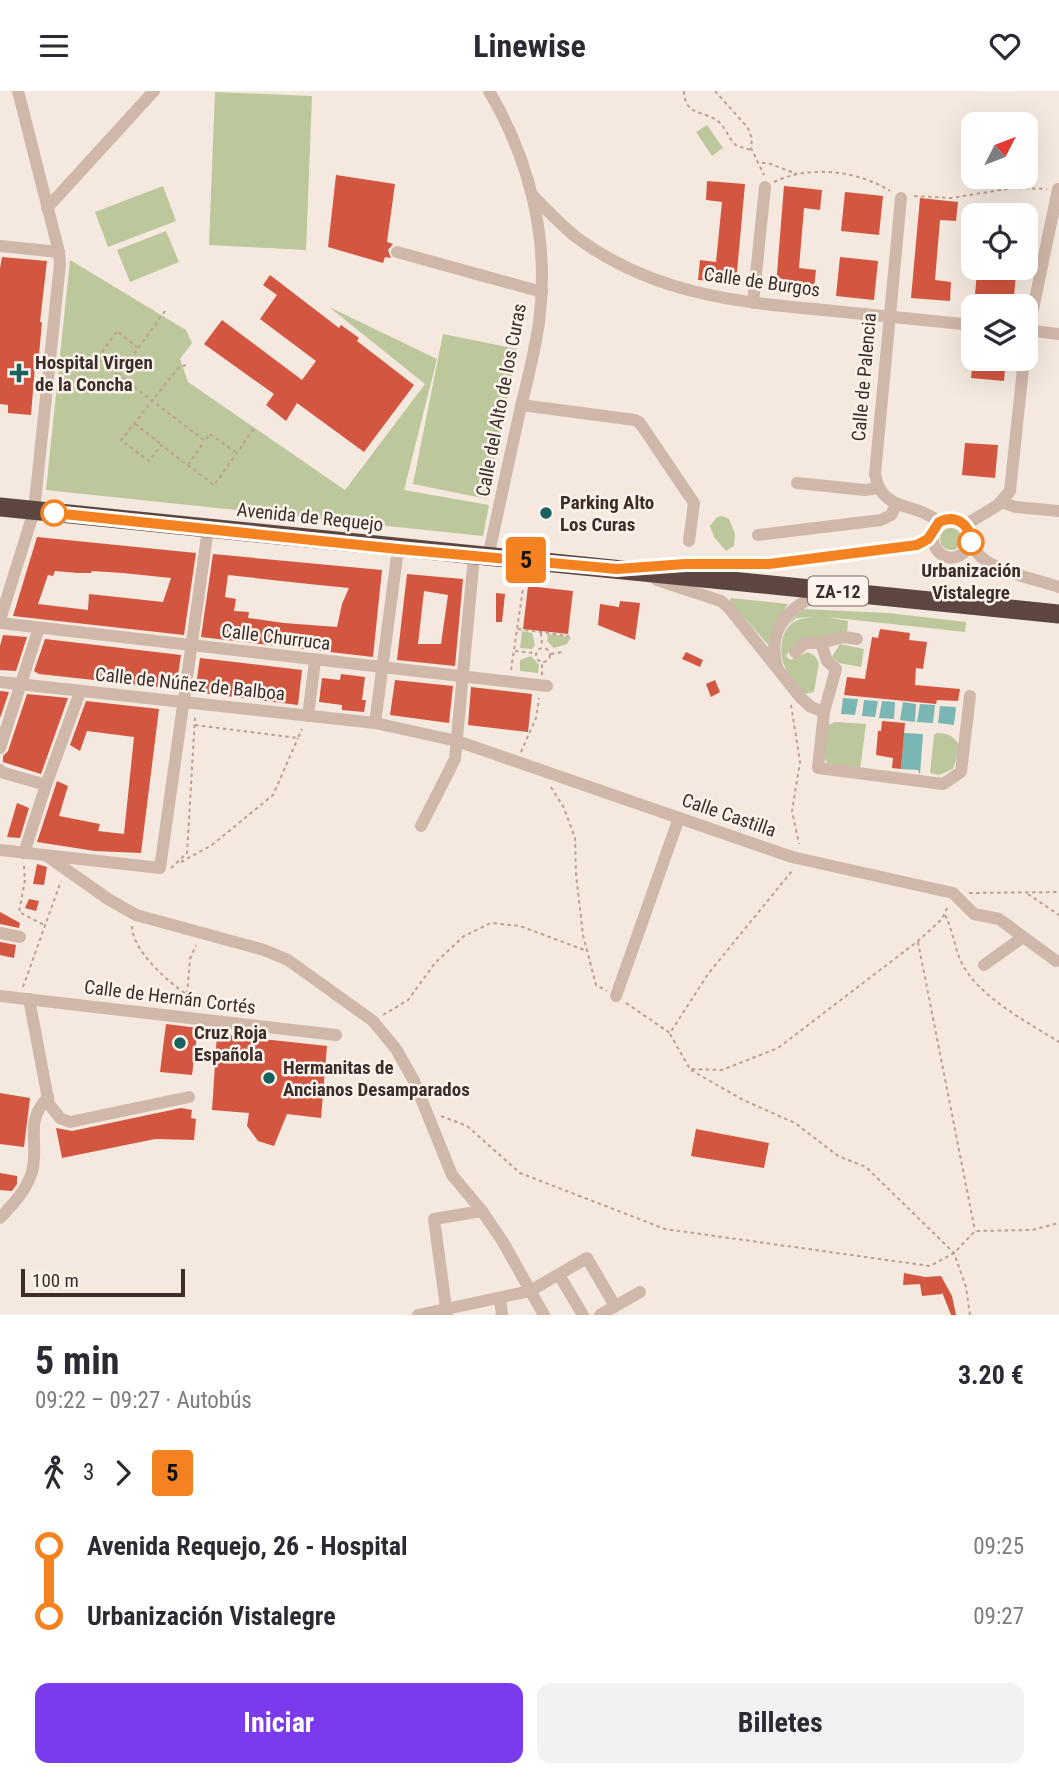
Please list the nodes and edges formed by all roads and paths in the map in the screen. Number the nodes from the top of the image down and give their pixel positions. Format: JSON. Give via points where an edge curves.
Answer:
{"nodes":[{"id":1,"x":18,"y":91,"type":"edge"},
{"id":2,"x":154,"y":91,"type":"edge"},
{"id":3,"x":489,"y":91,"type":"edge"},
{"id":4,"x":684,"y":91,"type":"edge"},
{"id":5,"x":715,"y":91,"type":"edge"},
{"id":6,"x":752,"y":150,"type":"junction"},
{"id":7,"x":760,"y":163,"type":"junction"},
{"id":8,"x":798,"y":174,"type":"junction"},
{"id":9,"x":765,"y":187,"type":"junction"},
{"id":10,"x":1059,"y":189,"type":"edge"},
{"id":11,"x":533,"y":196,"type":"junction"},
{"id":12,"x":901,"y":198,"type":"junction"},
{"id":13,"x":47,"y":208,"type":"junction"},
{"id":14,"x":565,"y":227,"type":"junction"},
{"id":15,"x":540,"y":239,"type":"junction"},
{"id":16,"x":0,"y":246,"type":"edge"},
{"id":17,"x":397,"y":251,"type":"dead end"},
{"id":18,"x":59,"y":252,"type":"junction"},
{"id":19,"x":542,"y":292,"type":"junction"},
{"id":20,"x":1035,"y":294,"type":"edge"},
{"id":21,"x":753,"y":303,"type":"junction"},
{"id":22,"x":165,"y":311,"type":"dead end"},
{"id":23,"x":890,"y":317,"type":"junction"},
{"id":24,"x":961,"y":324,"type":"edge"},
{"id":25,"x":1038,"y":334,"type":"edge"},
{"id":26,"x":1059,"y":334,"type":"edge"},
{"id":27,"x":139,"y":348,"type":"junction"},
{"id":28,"x":186,"y":365,"type":"dead end"},
{"id":29,"x":1023,"y":371,"type":"edge"},
{"id":30,"x":119,"y":375,"type":"junction"},
{"id":31,"x":152,"y":401,"type":"junction"},
{"id":32,"x":522,"y":405,"type":"junction"},
{"id":33,"x":134,"y":424,"type":"junction"},
{"id":34,"x":256,"y":426,"type":"dead end"},
{"id":35,"x":205,"y":441,"type":"junction"},
{"id":36,"x":161,"y":445,"type":"junction"},
{"id":37,"x":236,"y":454,"type":"junction"},
{"id":38,"x":188,"y":465,"type":"junction"},
{"id":39,"x":797,"y":483,"type":"dead end"},
{"id":40,"x":879,"y":488,"type":"junction"},
{"id":41,"x":1002,"y":502,"type":"junction"},
{"id":42,"x":896,"y":505,"type":"junction"},
{"id":43,"x":0,"y":507,"type":"edge"},
{"id":44,"x":34,"y":511,"type":"junction"},
{"id":45,"x":1059,"y":511,"type":"edge"},
{"id":46,"x":939,"y":522,"type":"junction"},
{"id":47,"x":965,"y":525,"type":"junction"},
{"id":48,"x":208,"y":529,"type":"junction"},
{"id":49,"x":758,"y":535,"type":"dead end"},
{"id":50,"x":932,"y":535,"type":"junction"},
{"id":51,"x":689,"y":541,"type":"dead end"},
{"id":52,"x":971,"y":541,"type":"junction"},
{"id":53,"x":398,"y":549,"type":"junction"},
{"id":54,"x":481,"y":556,"type":"junction"},
{"id":55,"x":528,"y":561,"type":"junction"},
{"id":56,"x":617,"y":569,"type":"junction"},
{"id":57,"x":1059,"y":587,"type":"edge"},
{"id":58,"x":836,"y":591,"type":"junction"},
{"id":59,"x":1059,"y":614,"type":"edge"},
{"id":60,"x":0,"y":622,"type":"edge"},
{"id":61,"x":39,"y":628,"type":"junction"},
{"id":62,"x":517,"y":629,"type":"junction"},
{"id":63,"x":541,"y":632,"type":"junction"},
{"id":64,"x":569,"y":636,"type":"dead end"},
{"id":65,"x":857,"y":639,"type":"dead end"},
{"id":66,"x":821,"y":643,"type":"junction"},
{"id":67,"x":191,"y":646,"type":"junction"},
{"id":68,"x":543,"y":647,"type":"junction"},
{"id":69,"x":514,"y":651,"type":"junction"},
{"id":70,"x":562,"y":652,"type":"dead end"},
{"id":71,"x":795,"y":652,"type":"dead end"},
{"id":72,"x":536,"y":653,"type":"junction"},
{"id":73,"x":550,"y":654,"type":"junction"},
{"id":74,"x":315,"y":661,"type":"junction"},
{"id":75,"x":383,"y":669,"type":"junction"},
{"id":76,"x":780,"y":673,"type":"junction"},
{"id":77,"x":461,"y":677,"type":"junction"},
{"id":78,"x":0,"y":682,"type":"edge"},
{"id":79,"x":509,"y":682,"type":"junction"},
{"id":80,"x":22,"y":685,"type":"junction"},
{"id":81,"x":544,"y":686,"type":"joint"},
{"id":82,"x":793,"y":689,"type":"junction"},
{"id":83,"x":80,"y":692,"type":"junction"},
{"id":84,"x":970,"y":696,"type":"dead end"},
{"id":85,"x":182,"y":704,"type":"junction"},
{"id":86,"x":196,"y":705,"type":"junction"},
{"id":87,"x":824,"y":712,"type":"junction"},
{"id":88,"x":308,"y":716,"type":"junction"},
{"id":89,"x":375,"y":723,"type":"junction"},
{"id":90,"x":194,"y":725,"type":"junction"},
{"id":91,"x":299,"y":738,"type":"junction"},
{"id":92,"x":457,"y":741,"type":"junction"},
{"id":93,"x":0,"y":748,"type":"edge"},
{"id":94,"x":516,"y":762,"type":"junction"},
{"id":95,"x":0,"y":770,"type":"edge"},
{"id":96,"x":542,"y":771,"type":"junction"},
{"id":97,"x":46,"y":785,"type":"junction"},
{"id":98,"x":679,"y":818,"type":"junction"},
{"id":99,"x":421,"y":826,"type":"dead end"},
{"id":100,"x":0,"y":850,"type":"edge"},
{"id":101,"x":24,"y":853,"type":"junction"},
{"id":102,"x":47,"y":856,"type":"junction"},
{"id":103,"x":802,"y":860,"type":"junction"},
{"id":104,"x":178,"y":863,"type":"junction"},
{"id":105,"x":160,"y":868,"type":"junction"},
{"id":106,"x":65,"y":869,"type":"junction"},
{"id":107,"x":1059,"y":892,"type":"edge"},
{"id":108,"x":953,"y":893,"type":"junction"},
{"id":109,"x":1026,"y":893,"type":"junction"},
{"id":110,"x":944,"y":914,"type":"junction"},
{"id":111,"x":136,"y":915,"type":"junction"},
{"id":112,"x":1059,"y":915,"type":"edge"},
{"id":113,"x":45,"y":925,"type":"junction"},
{"id":114,"x":0,"y":933,"type":"edge"},
{"id":115,"x":202,"y":934,"type":"junction"},
{"id":116,"x":20,"y":937,"type":"dead end"},
{"id":117,"x":1023,"y":937,"type":"junction"},
{"id":118,"x":918,"y":941,"type":"junction"},
{"id":119,"x":587,"y":951,"type":"junction"},
{"id":120,"x":1056,"y":961,"type":"dead end"},
{"id":121,"x":984,"y":965,"type":"dead end"},
{"id":122,"x":187,"y":995,"type":"junction"},
{"id":123,"x":0,"y":996,"type":"edge"},
{"id":124,"x":616,"y":996,"type":"junction"},
{"id":125,"x":24,"y":999,"type":"junction"},
{"id":126,"x":223,"y":1012,"type":"dead end"},
{"id":127,"x":373,"y":1021,"type":"junction"},
{"id":128,"x":670,"y":1033,"type":"junction"},
{"id":129,"x":336,"y":1035,"type":"dead end"},
{"id":130,"x":1059,"y":1042,"type":"edge"},
{"id":131,"x":690,"y":1069,"type":"junction"},
{"id":132,"x":48,"y":1097,"type":"junction"},
{"id":133,"x":189,"y":1097,"type":"dead end"},
{"id":134,"x":425,"y":1109,"type":"junction"},
{"id":135,"x":482,"y":1211,"type":"junction"},
{"id":136,"x":0,"y":1218,"type":"edge"},
{"id":137,"x":1059,"y":1223,"type":"edge"},
{"id":138,"x":975,"y":1231,"type":"junction"},
{"id":139,"x":954,"y":1253,"type":"junction"},
{"id":140,"x":559,"y":1275,"type":"junction"},
{"id":141,"x":530,"y":1291,"type":"junction"},
{"id":142,"x":640,"y":1291,"type":"dead end"},
{"id":143,"x":500,"y":1299,"type":"junction"},
{"id":144,"x":615,"y":1306,"type":"junction"},
{"id":145,"x":447,"y":1312,"type":"edge"},
{"id":146,"x":418,"y":1315,"type":"edge"},
{"id":147,"x":502,"y":1315,"type":"edge"},
{"id":148,"x":544,"y":1315,"type":"edge"},
{"id":149,"x":583,"y":1315,"type":"edge"},
{"id":150,"x":600,"y":1315,"type":"edge"},
{"id":151,"x":970,"y":1315,"type":"edge"}],
"edges":[{"from":1,"to":13,"type":"street"},
{"from":2,"to":13,"type":"street"},
{"from":3,"to":11,"type":"street","name":"Calle del Alto de los Curas","via":[[517,146]]},
{"from":4,"to":6,"type":"path","via":[[691,109],[720,123],[737,146]]},
{"from":5,"to":6,"type":"path","via":[[748,128]]},
{"from":6,"to":7,"type":"path"},
{"from":7,"to":8,"type":"path"},
{"from":7,"to":9,"type":"path"},
{"from":8,"to":9,"type":"path"},
{"from":8,"to":12,"type":"path","via":[[852,176]]},
{"from":9,"to":21,"type":"street"},
{"from":10,"to":12,"type":"path","via":[[1013,188],[951,198]]},
{"from":10,"to":20,"type":"street"},
{"from":11,"to":14,"type":"street","name":"Calle de Burgos"},
{"from":11,"to":15,"type":"street","name":"Calle del Alto de los Curas"},
{"from":12,"to":23,"type":"street","name":"Calle de Palencia"},
{"from":13,"to":18,"type":"street"},
{"from":14,"to":15,"type":"street","via":[[552,225]]},
{"from":14,"to":21,"type":"street","name":"Calle de Burgos","via":[[604,254],[658,281]]},
{"from":15,"to":19,"type":"street","name":"Calle del Alto de los Curas"},
{"from":16,"to":18,"type":"street"},
{"from":17,"to":19,"type":"street"},
{"from":18,"to":44,"type":"street"},
{"from":19,"to":32,"type":"street","name":"Calle del Alto de los Curas"},
{"from":21,"to":23,"type":"street","name":"Calle de Burgos"},
{"from":22,"to":27,"type":"path"},
{"from":23,"to":24,"type":"street","name":"Calle de Burgos"},
{"from":23,"to":40,"type":"street","name":"Calle de Palencia","via":[[875,472]]},
{"from":25,"to":26,"type":"street"},
{"from":27,"to":30,"type":"path"},
{"from":27,"to":30,"type":"path","via":[[117,331],[97,359]]},
{"from":28,"to":31,"type":"path","via":[[179,367]]},
{"from":29,"to":41,"type":"street","via":[[1012,482]]},
{"from":30,"to":31,"type":"path"},
{"from":31,"to":33,"type":"path"},
{"from":31,"to":35,"type":"path"},
{"from":32,"to":51,"type":"street","via":[[640,423],[694,503]]},
{"from":32,"to":54,"type":"street","name":"Calle del Alto de los Curas"},
{"from":33,"to":36,"type":"path"},
{"from":33,"to":36,"type":"path","via":[[121,440],[149,461]]},
{"from":34,"to":37,"type":"path"},
{"from":35,"to":37,"type":"path","via":[[210,434]]},
{"from":35,"to":38,"type":"path"},
{"from":36,"to":38,"type":"path"},
{"from":37,"to":38,"type":"path","via":[[214,485]]},
{"from":39,"to":40,"type":"street"},
{"from":40,"to":42,"type":"street"},
{"from":41,"to":45,"type":"street"},
{"from":41,"to":47,"type":"street"},
{"from":42,"to":46,"type":"street","via":[[925,512]]},
{"from":42,"to":49,"type":"street","via":[[891,515],[881,520]]},
{"from":43,"to":44,"type":"highway","name":"Avenida de Requejo","number":"ZA-12"},
{"from":44,"to":48,"type":"highway","name":"Avenida de Requejo","number":"ZA-12"},
{"from":44,"to":60,"type":"street"},
{"from":46,"to":47,"type":"street","via":[[952,519]]},
{"from":46,"to":50,"type":"street"},
{"from":47,"to":52,"type":"street"},
{"from":48,"to":53,"type":"highway","name":"Avenida de Requejo","number":"ZA-12"},
{"from":48,"to":67,"type":"street"},
{"from":50,"to":52,"type":"street","via":[[936,549],[949,557],[964,553]]},
{"from":50,"to":56,"type":"street","via":[[917,545],[769,564]]},
{"from":52,"to":57,"type":"street","via":[[990,563]]},
{"from":53,"to":54,"type":"highway","name":"Avenida de Requejo","number":"ZA-12"},
{"from":53,"to":75,"type":"street"},
{"from":54,"to":55,"type":"highway","name":"Avenida de Requejo","number":"ZA-12"},
{"from":54,"to":77,"type":"street","name":"Calle del Alto de los Curas"},
{"from":55,"to":56,"type":"highway","name":"Avenida de Requejo","number":"ZA-12"},
{"from":55,"to":62,"type":"path"},
{"from":56,"to":58,"type":"highway","name":"Avenida de Requejo","number":"ZA-12"},
{"from":56,"to":76,"type":"street","name":"Avenida de Requejo","via":[[721,601]]},
{"from":58,"to":59,"type":"highway","name":"Avenida de Requejo","number":"ZA-12"},
{"from":58,"to":76,"type":"street","via":[[806,600],[786,615],[774,642]]},
{"from":60,"to":61,"type":"street","name":"Calle Churruca"},
{"from":61,"to":67,"type":"street","name":"Calle Churruca"},
{"from":61,"to":80,"type":"street"},
{"from":62,"to":63,"type":"path"},
{"from":62,"to":69,"type":"path"},
{"from":63,"to":64,"type":"path"},
{"from":63,"to":68,"type":"path"},
{"from":65,"to":66,"type":"street","via":[[843,637]]},
{"from":66,"to":71,"type":"street","via":[[805,643]]},
{"from":66,"to":87,"type":"street","via":[[824,656],[836,670]]},
{"from":67,"to":74,"type":"street","name":"Calle Churruca"},
{"from":67,"to":85,"type":"street"},
{"from":68,"to":72,"type":"path"},
{"from":68,"to":73,"type":"path"},
{"from":69,"to":72,"type":"path"},
{"from":69,"to":79,"type":"path"},
{"from":70,"to":73,"type":"path"},
{"from":72,"to":73,"type":"path","via":[[542,662]]},
{"from":74,"to":75,"type":"street","name":"Calle Churruca"},
{"from":74,"to":88,"type":"street"},
{"from":75,"to":77,"type":"street","name":"Calle Churruca"},
{"from":75,"to":89,"type":"street"},
{"from":76,"to":82,"type":"street","name":"Avenida de Requejo"},
{"from":77,"to":79,"type":"street","name":"Calle Churruca"},
{"from":77,"to":92,"type":"street","name":"Calle del Alto de los Curas"},
{"from":78,"to":80,"type":"street","name":"Calle de Núñez de Balboa"},
{"from":79,"to":81,"type":"street","name":"Calle Churruca"},
{"from":80,"to":83,"type":"street","name":"Calle de Núñez de Balboa"},
{"from":80,"to":93,"type":"street"},
{"from":81,"to":94,"type":"path","via":[[536,718]]},
{"from":82,"to":87,"type":"street","name":"Avenida de Requejo","via":[[811,707]]},
{"from":82,"to":103,"type":"path","via":[[791,711],[800,762],[792,811]]},
{"from":83,"to":85,"type":"street","name":"Calle de Núñez de Balboa"},
{"from":83,"to":97,"type":"street"},
{"from":84,"to":87,"type":"street","via":[[961,772],[943,784],[818,768]]},
{"from":85,"to":86,"type":"street","name":"Calle de Núñez de Balboa"},
{"from":85,"to":105,"type":"street"},
{"from":86,"to":88,"type":"street","name":"Calle de Núñez de Balboa"},
{"from":86,"to":90,"type":"path"},
{"from":88,"to":89,"type":"street","name":"Calle de Núñez de Balboa"},
{"from":88,"to":91,"type":"path"},
{"from":89,"to":92,"type":"street","name":"Calle Castilla"},
{"from":90,"to":91,"type":"path"},
{"from":90,"to":104,"type":"path","via":[[187,853]]},
{"from":91,"to":104,"type":"path","via":[[273,795],[212,845]]},
{"from":92,"to":94,"type":"street","name":"Calle Castilla"},
{"from":92,"to":99,"type":"street","name":"Calle del Alto de los Curas","via":[[455,759]]},
{"from":94,"to":96,"type":"street","name":"Calle Castilla"},
{"from":95,"to":97,"type":"street"},
{"from":96,"to":98,"type":"street","name":"Calle Castilla"},
{"from":96,"to":119,"type":"path","via":[[575,838]]},
{"from":97,"to":101,"type":"street"},
{"from":98,"to":103,"type":"street","name":"Calle Castilla"},
{"from":98,"to":124,"type":"street"},
{"from":100,"to":101,"type":"street"},
{"from":101,"to":102,"type":"street"},
{"from":101,"to":113,"type":"path","via":[[19,912]]},
{"from":102,"to":105,"type":"street"},
{"from":102,"to":106,"type":"street"},
{"from":103,"to":108,"type":"street","name":"Calle Castilla"},
{"from":103,"to":128,"type":"path","via":[[708,974]]},
{"from":104,"to":105,"type":"path","via":[[174,868]]},
{"from":106,"to":111,"type":"street"},
{"from":106,"to":113,"type":"path"},
{"from":107,"to":109,"type":"path"},
{"from":108,"to":109,"type":"path"},
{"from":108,"to":110,"type":"path"},
{"from":108,"to":117,"type":"street","name":"Calle Castilla","via":[[974,915],[999,919]]},
{"from":109,"to":112,"type":"path"},
{"from":110,"to":118,"type":"path"},
{"from":110,"to":130,"type":"path","via":[[959,958],[974,982],[1013,1014]]},
{"from":111,"to":115,"type":"street"},
{"from":111,"to":122,"type":"path","via":[[131,929],[139,947],[157,970]]},
{"from":113,"to":125,"type":"path"},
{"from":114,"to":116,"type":"street"},
{"from":115,"to":122,"type":"path","via":[[190,959]]},
{"from":115,"to":127,"type":"street","via":[[288,960]]},
{"from":117,"to":120,"type":"street","name":"Calle Castilla"},
{"from":117,"to":121,"type":"street"},
{"from":118,"to":131,"type":"path","via":[[778,1048],[722,1070]]},
{"from":118,"to":138,"type":"path"},
{"from":119,"to":124,"type":"path","via":[[596,985]]},
{"from":119,"to":127,"type":"path","via":[[520,926],[491,923],[464,936],[435,963],[408,1000]]},
{"from":122,"to":126,"type":"path"},
{"from":123,"to":125,"type":"street","name":"Calle de Hernán Cortés"},
{"from":124,"to":128,"type":"path"},
{"from":125,"to":129,"type":"street","name":"Calle de Hernán Cortés"},
{"from":125,"to":132,"type":"street"},
{"from":127,"to":134,"type":"street","via":[[396,1048]]},
{"from":128,"to":131,"type":"path"},
{"from":131,"to":139,"type":"path","via":[[795,1123],[838,1156],[866,1167]]},
{"from":132,"to":133,"type":"street","via":[[54,1112],[70,1122]]},
{"from":132,"to":136,"type":"street","via":[[35,1114],[34,1159],[27,1185]]},
{"from":134,"to":135,"type":"street","via":[[452,1175]]},
{"from":134,"to":139,"type":"path","via":[[467,1126],[520,1173],[665,1229],[930,1266]]},
{"from":135,"to":141,"type":"street"},
{"from":135,"to":145,"type":"street","via":[[434,1219]]},
{"from":137,"to":138,"type":"path","via":[[1032,1230]]},
{"from":138,"to":139,"type":"path"},
{"from":139,"to":151,"type":"path","via":[[967,1287]]},
{"from":140,"to":141,"type":"street"},
{"from":140,"to":144,"type":"street","via":[[587,1258]]},
{"from":140,"to":149,"type":"street"},
{"from":141,"to":143,"type":"street"},
{"from":141,"to":148,"type":"street"},
{"from":142,"to":144,"type":"street"},
{"from":143,"to":145,"type":"street"},
{"from":143,"to":147,"type":"street"},
{"from":144,"to":150,"type":"street"},
{"from":145,"to":146,"type":"street"}]}
